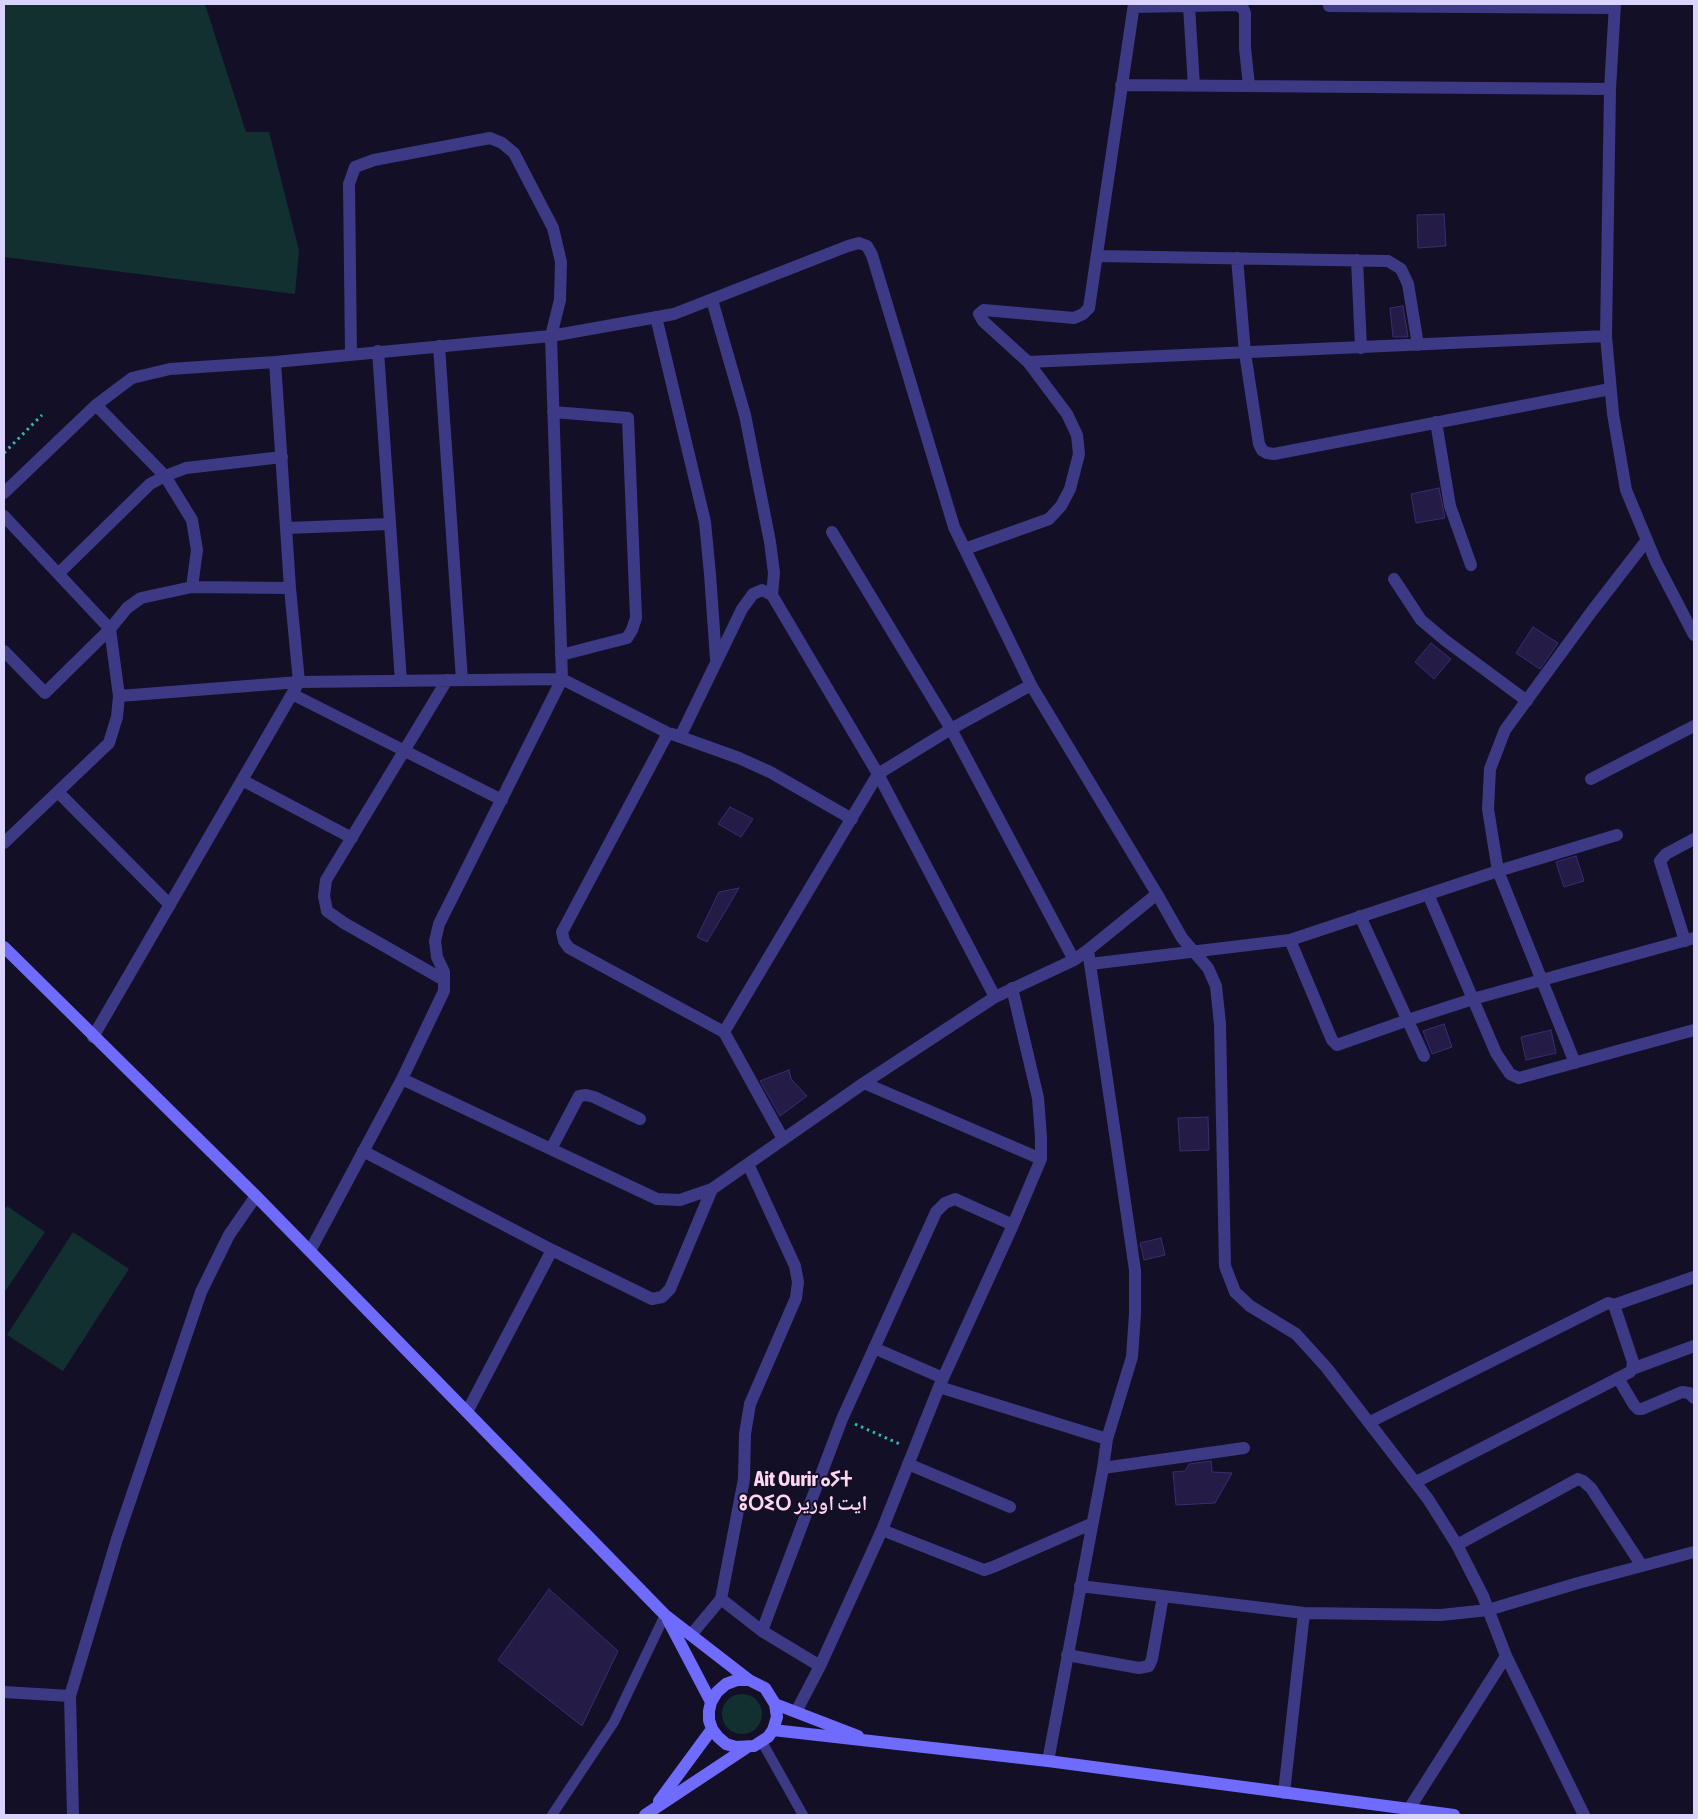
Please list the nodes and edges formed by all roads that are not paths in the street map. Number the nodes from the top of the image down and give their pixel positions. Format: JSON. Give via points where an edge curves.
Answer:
{"nodes":[{"id":1,"x":1134,"y":5,"type":"edge"},
{"id":2,"x":1189,"y":6,"type":"junction"},
{"id":3,"x":1329,"y":6,"type":"dead end"},
{"id":4,"x":1615,"y":6,"type":"edge"},
{"id":5,"x":1122,"y":85,"type":"junction"},
{"id":6,"x":1194,"y":86,"type":"junction"},
{"id":7,"x":1249,"y":86,"type":"junction"},
{"id":8,"x":1610,"y":89,"type":"junction"},
{"id":9,"x":1098,"y":256,"type":"junction"},
{"id":10,"x":1237,"y":258,"type":"junction"},
{"id":11,"x":1356,"y":260,"type":"junction"},
{"id":12,"x":712,"y":300,"type":"junction"},
{"id":13,"x":656,"y":317,"type":"junction"},
{"id":14,"x":551,"y":336,"type":"junction"},
{"id":15,"x":1606,"y":336,"type":"junction"},
{"id":16,"x":1418,"y":345,"type":"junction"},
{"id":17,"x":438,"y":346,"type":"junction"},
{"id":18,"x":1360,"y":348,"type":"junction"},
{"id":19,"x":378,"y":351,"type":"junction"},
{"id":20,"x":1245,"y":353,"type":"junction"},
{"id":21,"x":351,"y":354,"type":"junction"},
{"id":22,"x":275,"y":362,"type":"junction"},
{"id":23,"x":1028,"y":362,"type":"junction"},
{"id":24,"x":1610,"y":389,"type":"junction"},
{"id":25,"x":96,"y":405,"type":"junction"},
{"id":26,"x":553,"y":412,"type":"junction"},
{"id":27,"x":1436,"y":422,"type":"junction"},
{"id":28,"x":282,"y":457,"type":"junction"},
{"id":29,"x":165,"y":476,"type":"junction"},
{"id":30,"x":4,"y":493,"type":"edge"},
{"id":31,"x":4,"y":516,"type":"edge"},
{"id":32,"x":390,"y":524,"type":"junction"},
{"id":33,"x":287,"y":528,"type":"junction"},
{"id":34,"x":832,"y":532,"type":"dead end"},
{"id":35,"x":1647,"y":540,"type":"junction"},
{"id":36,"x":964,"y":549,"type":"junction"},
{"id":37,"x":1471,"y":565,"type":"dead end"},
{"id":38,"x":59,"y":573,"type":"junction"},
{"id":39,"x":1394,"y":579,"type":"dead end"},
{"id":40,"x":192,"y":587,"type":"junction"},
{"id":41,"x":290,"y":588,"type":"junction"},
{"id":42,"x":772,"y":594,"type":"junction"},
{"id":43,"x":110,"y":629,"type":"junction"},
{"id":44,"x":1694,"y":635,"type":"edge"},
{"id":45,"x":4,"y":650,"type":"edge"},
{"id":46,"x":561,"y":655,"type":"junction"},
{"id":47,"x":717,"y":661,"type":"junction"},
{"id":48,"x":562,"y":679,"type":"junction"},
{"id":49,"x":447,"y":680,"type":"junction"},
{"id":50,"x":462,"y":680,"type":"junction"},
{"id":51,"x":402,"y":681,"type":"junction"},
{"id":52,"x":298,"y":682,"type":"junction"},
{"id":53,"x":1032,"y":684,"type":"junction"},
{"id":54,"x":292,"y":694,"type":"junction"},
{"id":55,"x":119,"y":696,"type":"junction"},
{"id":56,"x":1527,"y":701,"type":"junction"},
{"id":57,"x":1694,"y":726,"type":"edge"},
{"id":58,"x":951,"y":729,"type":"junction"},
{"id":59,"x":674,"y":735,"type":"junction"},
{"id":60,"x":404,"y":750,"type":"junction"},
{"id":61,"x":878,"y":774,"type":"junction"},
{"id":62,"x":1592,"y":779,"type":"dead end"},
{"id":63,"x":242,"y":780,"type":"junction"},
{"id":64,"x":58,"y":792,"type":"junction"},
{"id":65,"x":502,"y":800,"type":"junction"},
{"id":66,"x":852,"y":819,"type":"junction"},
{"id":67,"x":1617,"y":834,"type":"dead end"},
{"id":68,"x":352,"y":838,"type":"junction"},
{"id":69,"x":1694,"y":838,"type":"edge"},
{"id":70,"x":4,"y":844,"type":"edge"},
{"id":71,"x":1498,"y":871,"type":"junction"},
{"id":72,"x":1157,"y":894,"type":"junction"},
{"id":73,"x":1428,"y":894,"type":"junction"},
{"id":74,"x":170,"y":905,"type":"junction"},
{"id":75,"x":1360,"y":916,"type":"junction"},
{"id":76,"x":1290,"y":940,"type":"junction"},
{"id":77,"x":1690,"y":940,"type":"edge"},
{"id":78,"x":4,"y":947,"type":"edge"},
{"id":79,"x":1088,"y":950,"type":"junction"},
{"id":80,"x":1193,"y":952,"type":"junction"},
{"id":81,"x":1074,"y":960,"type":"junction"},
{"id":82,"x":1090,"y":964,"type":"junction"},
{"id":83,"x":1542,"y":979,"type":"junction"},
{"id":84,"x":444,"y":980,"type":"junction"},
{"id":85,"x":1012,"y":988,"type":"junction"},
{"id":86,"x":995,"y":997,"type":"junction"},
{"id":87,"x":1473,"y":999,"type":"junction"},
{"id":88,"x":1408,"y":1020,"type":"junction"},
{"id":89,"x":1694,"y":1030,"type":"edge"},
{"id":90,"x":724,"y":1032,"type":"junction"},
{"id":91,"x":93,"y":1037,"type":"junction"},
{"id":92,"x":1424,"y":1056,"type":"dead end"},
{"id":93,"x":1575,"y":1063,"type":"junction"},
{"id":94,"x":402,"y":1079,"type":"junction"},
{"id":95,"x":864,"y":1083,"type":"junction"},
{"id":96,"x":640,"y":1119,"type":"dead end"},
{"id":97,"x":783,"y":1139,"type":"junction"},
{"id":98,"x":551,"y":1149,"type":"junction"},
{"id":99,"x":363,"y":1150,"type":"junction"},
{"id":100,"x":1042,"y":1159,"type":"junction"},
{"id":101,"x":748,"y":1164,"type":"junction"},
{"id":102,"x":712,"y":1189,"type":"junction"},
{"id":103,"x":256,"y":1196,"type":"junction"},
{"id":104,"x":1013,"y":1225,"type":"junction"},
{"id":105,"x":552,"y":1250,"type":"junction"},
{"id":106,"x":310,"y":1251,"type":"junction"},
{"id":107,"x":1694,"y":1277,"type":"edge"},
{"id":108,"x":1614,"y":1305,"type":"junction"},
{"id":109,"x":1694,"y":1346,"type":"edge"},
{"id":110,"x":874,"y":1348,"type":"junction"},
{"id":111,"x":1632,"y":1369,"type":"junction"},
{"id":112,"x":1618,"y":1378,"type":"junction"},
{"id":113,"x":941,"y":1383,"type":"junction"},
{"id":114,"x":1694,"y":1398,"type":"edge"},
{"id":115,"x":467,"y":1412,"type":"junction"},
{"id":116,"x":1370,"y":1422,"type":"junction"},
{"id":117,"x":1107,"y":1439,"type":"junction"},
{"id":118,"x":1244,"y":1448,"type":"dead end"},
{"id":119,"x":908,"y":1464,"type":"junction"},
{"id":120,"x":1103,"y":1468,"type":"junction"},
{"id":121,"x":1416,"y":1482,"type":"junction"},
{"id":122,"x":1010,"y":1507,"type":"dead end"},
{"id":123,"x":1091,"y":1524,"type":"junction"},
{"id":124,"x":882,"y":1530,"type":"junction"},
{"id":125,"x":1457,"y":1545,"type":"junction"},
{"id":126,"x":1694,"y":1552,"type":"edge"},
{"id":127,"x":1642,"y":1566,"type":"junction"},
{"id":128,"x":1080,"y":1586,"type":"junction"},
{"id":129,"x":1163,"y":1596,"type":"junction"},
{"id":130,"x":722,"y":1599,"type":"junction"},
{"id":131,"x":1488,"y":1610,"type":"junction"},
{"id":132,"x":1304,"y":1614,"type":"junction"},
{"id":133,"x":665,"y":1615,"type":"junction"},
{"id":134,"x":762,"y":1631,"type":"junction"},
{"id":135,"x":691,"y":1635,"type":"junction"},
{"id":136,"x":1067,"y":1656,"type":"junction"},
{"id":137,"x":1506,"y":1656,"type":"junction"},
{"id":138,"x":820,"y":1666,"type":"junction"},
{"id":139,"x":748,"y":1680,"type":"junction"},
{"id":140,"x":4,"y":1692,"type":"edge"},
{"id":141,"x":70,"y":1696,"type":"junction"},
{"id":142,"x":711,"y":1702,"type":"junction"},
{"id":143,"x":775,"y":1704,"type":"junction"},
{"id":144,"x":796,"y":1712,"type":"junction"},
{"id":145,"x":712,"y":1729,"type":"junction"},
{"id":146,"x":773,"y":1730,"type":"junction"},
{"id":147,"x":762,"y":1742,"type":"junction"},
{"id":148,"x":874,"y":1742,"type":"junction"},
{"id":149,"x":746,"y":1748,"type":"junction"},
{"id":150,"x":1048,"y":1761,"type":"junction"},
{"id":151,"x":1284,"y":1793,"type":"junction"},
{"id":152,"x":1409,"y":1809,"type":"junction"},
{"id":153,"x":1385,"y":1811,"type":"edge"},
{"id":154,"x":649,"y":1812,"type":"edge"},
{"id":155,"x":73,"y":1815,"type":"edge"},
{"id":156,"x":552,"y":1815,"type":"edge"},
{"id":157,"x":803,"y":1815,"type":"edge"},
{"id":158,"x":1454,"y":1815,"type":"edge"},
{"id":159,"x":1584,"y":1815,"type":"edge"}],
"edges":[{"from":1,"to":2,"type":"street"},
{"from":1,"to":5,"type":"street"},
{"from":2,"to":6,"type":"street"},
{"from":2,"to":7,"type":"street","via":[[1237,5],[1244,8]]},
{"from":3,"to":4,"type":"street"},
{"from":4,"to":8,"type":"street"},
{"from":5,"to":6,"type":"street"},
{"from":5,"to":9,"type":"street"},
{"from":6,"to":7,"type":"street"},
{"from":7,"to":8,"type":"street"},
{"from":8,"to":15,"type":"street"},
{"from":9,"to":10,"type":"street"},
{"from":9,"to":23,"type":"street","via":[[1092,299],[1084,314],[1074,318],[981,312],[983,321]]},
{"from":10,"to":11,"type":"street"},
{"from":10,"to":20,"type":"street"},
{"from":11,"to":16,"type":"street","via":[[1388,261],[1401,269],[1408,284]]},
{"from":11,"to":18,"type":"street"},
{"from":12,"to":13,"type":"street"},
{"from":12,"to":36,"type":"street","via":[[848,246],[858,243],[867,246],[954,527]]},
{"from":12,"to":42,"type":"street","via":[[745,415],[770,542],[774,573]]},
{"from":13,"to":14,"type":"street"},
{"from":13,"to":47,"type":"street","via":[[705,522]]},
{"from":14,"to":17,"type":"street"},
{"from":14,"to":21,"type":"street","via":[[560,300],[561,262],[553,228],[514,153],[490,138],[374,160],[355,167],[349,184]]},
{"from":14,"to":26,"type":"street"},
{"from":15,"to":16,"type":"street"},
{"from":15,"to":24,"type":"street"},
{"from":16,"to":18,"type":"street"},
{"from":17,"to":19,"type":"street"},
{"from":17,"to":50,"type":"street"},
{"from":18,"to":20,"type":"street"},
{"from":19,"to":21,"type":"street"},
{"from":19,"to":32,"type":"street"},
{"from":20,"to":23,"type":"street"},
{"from":20,"to":27,"type":"street","via":[[1259,444],[1267,452],[1274,454]]},
{"from":21,"to":22,"type":"street"},
{"from":22,"to":25,"type":"street","via":[[170,369],[132,378]]},
{"from":22,"to":28,"type":"street"},
{"from":23,"to":36,"type":"street","via":[[1067,414],[1077,434],[1079,454],[1070,489],[1049,519]]},
{"from":24,"to":27,"type":"street"},
{"from":24,"to":35,"type":"street","via":[[1626,490]]},
{"from":25,"to":29,"type":"street"},
{"from":25,"to":30,"type":"street"},
{"from":26,"to":46,"type":"street"},
{"from":26,"to":46,"type":"street","via":[[628,418],[636,618],[627,638]]},
{"from":27,"to":37,"type":"street","via":[[1450,506]]},
{"from":28,"to":29,"type":"street","via":[[186,468]]},
{"from":28,"to":33,"type":"street"},
{"from":29,"to":38,"type":"street","via":[[150,484]]},
{"from":29,"to":40,"type":"street","via":[[192,520],[197,550]]},
{"from":31,"to":38,"type":"street"},
{"from":32,"to":33,"type":"street"},
{"from":32,"to":51,"type":"street"},
{"from":33,"to":41,"type":"street"},
{"from":34,"to":58,"type":"street"},
{"from":35,"to":44,"type":"street"},
{"from":35,"to":56,"type":"street"},
{"from":36,"to":53,"type":"street"},
{"from":38,"to":43,"type":"street"},
{"from":39,"to":56,"type":"street","via":[[1421,620]]},
{"from":40,"to":41,"type":"street"},
{"from":40,"to":43,"type":"street","via":[[141,598],[127,608]]},
{"from":41,"to":52,"type":"street"},
{"from":42,"to":47,"type":"street","via":[[762,590],[753,594],[742,609]]},
{"from":42,"to":61,"type":"street"},
{"from":43,"to":45,"type":"street","via":[[45,693]]},
{"from":43,"to":55,"type":"street"},
{"from":46,"to":48,"type":"street"},
{"from":47,"to":59,"type":"street"},
{"from":48,"to":50,"type":"street"},
{"from":48,"to":59,"type":"street"},
{"from":48,"to":65,"type":"street"},
{"from":49,"to":50,"type":"street"},
{"from":49,"to":51,"type":"street"},
{"from":49,"to":60,"type":"street"},
{"from":51,"to":52,"type":"street"},
{"from":52,"to":54,"type":"street"},
{"from":52,"to":55,"type":"street"},
{"from":53,"to":58,"type":"street"},
{"from":53,"to":72,"type":"street"},
{"from":54,"to":60,"type":"street"},
{"from":54,"to":63,"type":"street"},
{"from":55,"to":64,"type":"street","via":[[109,743]]},
{"from":56,"to":71,"type":"street","via":[[1505,730],[1490,769],[1488,808]]},
{"from":57,"to":62,"type":"street"},
{"from":58,"to":61,"type":"street"},
{"from":58,"to":81,"type":"street"},
{"from":59,"to":66,"type":"street","via":[[770,772]]},
{"from":59,"to":90,"type":"street","via":[[562,932],[570,948]]},
{"from":60,"to":65,"type":"street"},
{"from":60,"to":68,"type":"street"},
{"from":61,"to":66,"type":"street"},
{"from":61,"to":86,"type":"street"},
{"from":63,"to":68,"type":"street"},
{"from":63,"to":74,"type":"street"},
{"from":64,"to":70,"type":"street"},
{"from":64,"to":74,"type":"street"},
{"from":65,"to":84,"type":"street","via":[[439,924],[435,940]]},
{"from":66,"to":90,"type":"street"},
{"from":67,"to":71,"type":"street"},
{"from":68,"to":84,"type":"street","via":[[326,880],[324,896],[327,911]]},
{"from":69,"to":77,"type":"street","via":[[1660,861]]},
{"from":71,"to":73,"type":"street"},
{"from":71,"to":83,"type":"street"},
{"from":72,"to":79,"type":"street"},
{"from":72,"to":80,"type":"street"},
{"from":73,"to":75,"type":"street"},
{"from":73,"to":87,"type":"street"},
{"from":74,"to":91,"type":"street"},
{"from":75,"to":76,"type":"street"},
{"from":75,"to":88,"type":"street"},
{"from":76,"to":80,"type":"street"},
{"from":76,"to":88,"type":"street","via":[[1332,1040],[1337,1045]]},
{"from":77,"to":83,"type":"street"},
{"from":78,"to":91,"type":"street"},
{"from":79,"to":81,"type":"street"},
{"from":79,"to":82,"type":"street"},
{"from":80,"to":82,"type":"street"},
{"from":80,"to":116,"type":"street","via":[[1208,968],[1216,986],[1220,1024],[1225,1266],[1235,1292],[1250,1306],[1296,1334]]},
{"from":81,"to":85,"type":"street"},
{"from":82,"to":117,"type":"street","via":[[1135,1270],[1132,1357]]},
{"from":83,"to":87,"type":"street"},
{"from":83,"to":93,"type":"street"},
{"from":84,"to":94,"type":"street","via":[[444,991]]},
{"from":85,"to":86,"type":"street"},
{"from":85,"to":100,"type":"street","via":[[1038,1098]]},
{"from":86,"to":95,"type":"street"},
{"from":87,"to":88,"type":"street"},
{"from":87,"to":93,"type":"street","via":[[1496,1053],[1510,1074],[1519,1078]]},
{"from":88,"to":92,"type":"street"},
{"from":89,"to":93,"type":"street"},
{"from":90,"to":97,"type":"street"},
{"from":91,"to":103,"type":"street"},
{"from":94,"to":98,"type":"street"},
{"from":94,"to":99,"type":"street"},
{"from":95,"to":97,"type":"street"},
{"from":95,"to":100,"type":"street"},
{"from":96,"to":98,"type":"street","via":[[586,1095],[578,1096]]},
{"from":97,"to":101,"type":"street"},
{"from":98,"to":102,"type":"street","via":[[658,1199],[680,1200]]},
{"from":99,"to":105,"type":"street"},
{"from":99,"to":106,"type":"street"},
{"from":100,"to":104,"type":"street"},
{"from":101,"to":102,"type":"street"},
{"from":101,"to":130,"type":"street","via":[[795,1266],[798,1282],[796,1298],[750,1404],[745,1434],[744,1479]]},
{"from":102,"to":105,"type":"street","via":[[670,1289],[662,1297],[652,1299]]},
{"from":103,"to":106,"type":"street"},
{"from":103,"to":141,"type":"street","via":[[229,1235],[201,1292],[117,1539]]},
{"from":104,"to":110,"type":"street","via":[[955,1199],[945,1203],[936,1212]]},
{"from":104,"to":113,"type":"street"},
{"from":105,"to":115,"type":"street"},
{"from":106,"to":115,"type":"street"},
{"from":107,"to":108,"type":"street"},
{"from":108,"to":111,"type":"street"},
{"from":108,"to":116,"type":"street","via":[[1608,1303]]},
{"from":109,"to":111,"type":"street"},
{"from":110,"to":113,"type":"street"},
{"from":110,"to":134,"type":"street","via":[[842,1419]]},
{"from":111,"to":112,"type":"street"},
{"from":112,"to":114,"type":"street","via":[[1638,1409],[1682,1392]]},
{"from":112,"to":121,"type":"street"},
{"from":113,"to":117,"type":"street"},
{"from":113,"to":119,"type":"street"},
{"from":115,"to":133,"type":"street"},
{"from":116,"to":121,"type":"street"},
{"from":117,"to":120,"type":"street"},
{"from":118,"to":120,"type":"street"},
{"from":119,"to":122,"type":"street"},
{"from":119,"to":124,"type":"street"},
{"from":120,"to":123,"type":"street"},
{"from":121,"to":125,"type":"street"},
{"from":123,"to":124,"type":"street","via":[[984,1570]]},
{"from":123,"to":128,"type":"street"},
{"from":124,"to":138,"type":"street"},
{"from":125,"to":127,"type":"street","via":[[1578,1479],[1591,1488]]},
{"from":125,"to":131,"type":"street"},
{"from":126,"to":127,"type":"street"},
{"from":127,"to":131,"type":"street"},
{"from":128,"to":129,"type":"street"},
{"from":128,"to":136,"type":"street"},
{"from":129,"to":132,"type":"street"},
{"from":129,"to":136,"type":"street","via":[[1149,1666],[1139,1668]]},
{"from":130,"to":134,"type":"street"},
{"from":130,"to":135,"type":"street"},
{"from":131,"to":132,"type":"street","via":[[1441,1614]]},
{"from":131,"to":137,"type":"street"},
{"from":132,"to":151,"type":"street"},
{"from":133,"to":135,"type":"street"},
{"from":133,"to":142,"type":"street"},
{"from":133,"to":156,"type":"lane","via":[[614,1722]]},
{"from":134,"to":138,"type":"street"},
{"from":135,"to":139,"type":"street"},
{"from":136,"to":150,"type":"street"},
{"from":137,"to":152,"type":"street"},
{"from":137,"to":159,"type":"street"},
{"from":138,"to":144,"type":"street"},
{"from":139,"to":142,"type":"street","via":[[726,1684]]},
{"from":139,"to":143,"type":"street","via":[[765,1688]]},
{"from":140,"to":141,"type":"street"},
{"from":141,"to":155,"type":"street"},
{"from":142,"to":145,"type":"street","via":[[709,1720]]},
{"from":143,"to":144,"type":"street"},
{"from":143,"to":146,"type":"street","via":[[777,1717]]},
{"from":144,"to":148,"type":"street"},
{"from":145,"to":149,"type":"street","via":[[726,1744]]},
{"from":145,"to":154,"type":"street"},
{"from":146,"to":147,"type":"street"},
{"from":146,"to":148,"type":"street"},
{"from":147,"to":149,"type":"street"},
{"from":147,"to":157,"type":"lane"},
{"from":148,"to":150,"type":"street"},
{"from":149,"to":154,"type":"street"},
{"from":150,"to":151,"type":"street"},
{"from":151,"to":153,"type":"street"},
{"from":152,"to":153,"type":"street"},
{"from":152,"to":158,"type":"street"}]}
